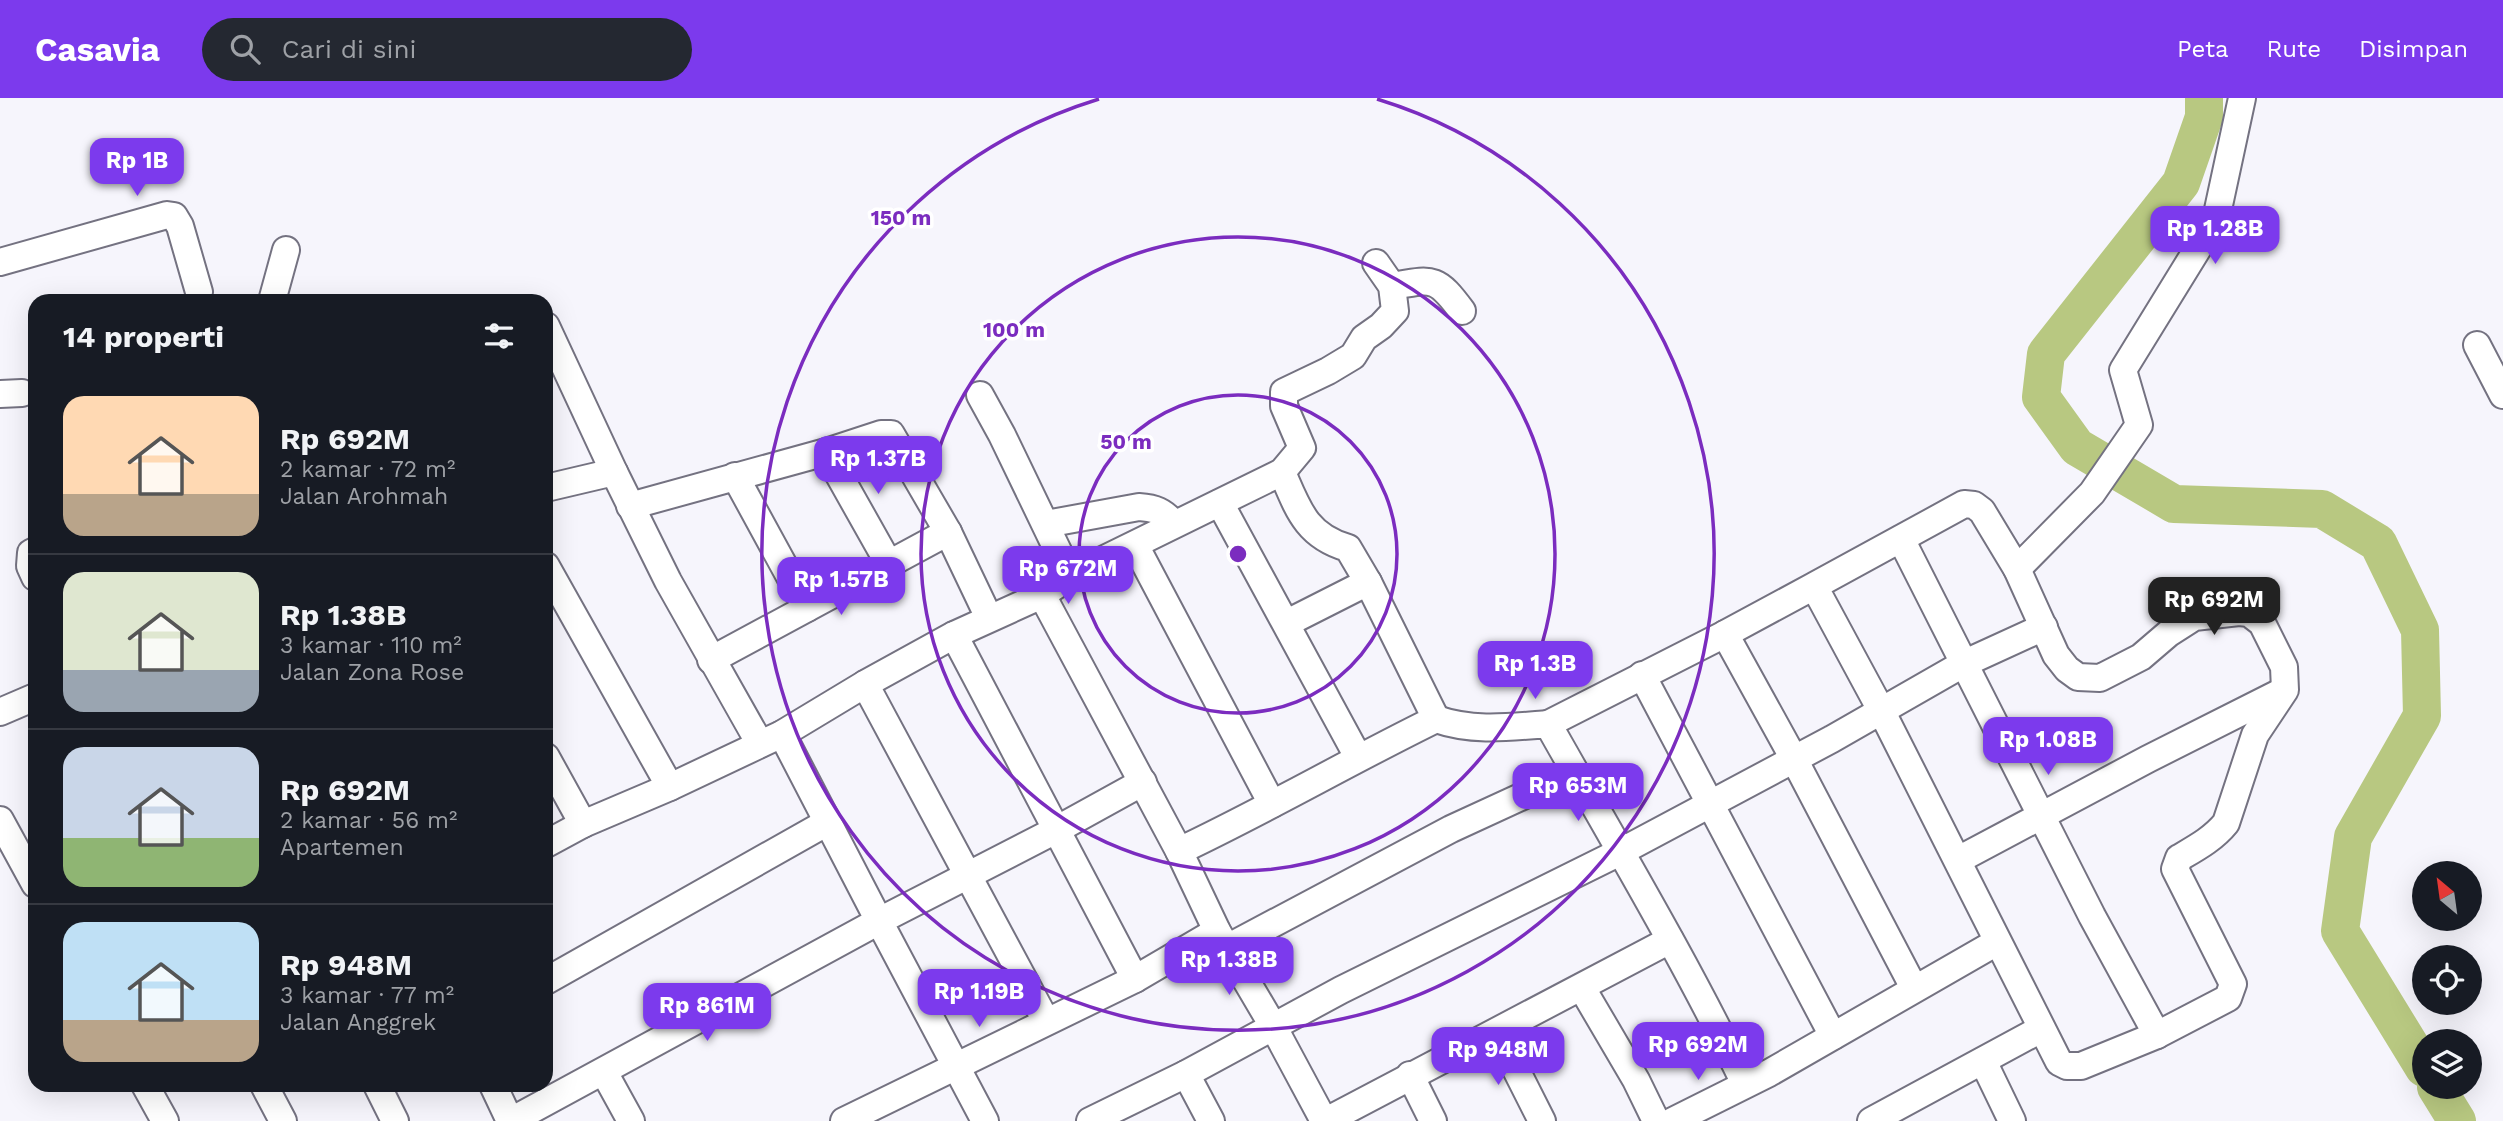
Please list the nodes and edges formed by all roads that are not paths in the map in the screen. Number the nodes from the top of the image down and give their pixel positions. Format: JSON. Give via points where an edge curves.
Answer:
{"nodes":[{"id":1,"x":2242,"y":98,"type":"edge"},
{"id":2,"x":286,"y":250,"type":"dead end"},
{"id":3,"x":0,"y":262,"type":"edge"},
{"id":4,"x":1376,"y":263,"type":"dead end"},
{"id":5,"x":1392,"y":286,"type":"junction"},
{"id":6,"x":198,"y":292,"type":"dead end"},
{"id":7,"x":274,"y":294,"type":"edge"},
{"id":8,"x":1462,"y":311,"type":"dead end"},
{"id":9,"x":553,"y":341,"type":"edge"},
{"id":10,"x":2477,"y":345,"type":"dead end"},
{"id":11,"x":980,"y":395,"type":"dead end"},
{"id":12,"x":2503,"y":396,"type":"edge"},
{"id":13,"x":826,"y":452,"type":"junction"},
{"id":14,"x":614,"y":472,"type":"junction"},
{"id":15,"x":1282,"y":472,"type":"junction"},
{"id":16,"x":735,"y":476,"type":"junction"},
{"id":17,"x":553,"y":486,"type":"edge"},
{"id":18,"x":1220,"y":503,"type":"junction"},
{"id":19,"x":630,"y":506,"type":"junction"},
{"id":20,"x":1046,"y":524,"type":"junction"},
{"id":21,"x":1174,"y":524,"type":"junction"},
{"id":22,"x":948,"y":532,"type":"junction"},
{"id":23,"x":1901,"y":539,"type":"junction"},
{"id":24,"x":1135,"y":545,"type":"junction"},
{"id":25,"x":889,"y":564,"type":"junction"},
{"id":26,"x":2017,"y":569,"type":"junction"},
{"id":27,"x":1070,"y":576,"type":"junction"},
{"id":28,"x":553,"y":578,"type":"edge"},
{"id":29,"x":1368,"y":582,"type":"junction"},
{"id":30,"x":1814,"y":586,"type":"junction"},
{"id":31,"x":1042,"y":594,"type":"junction"},
{"id":32,"x":807,"y":608,"type":"junction"},
{"id":33,"x":989,"y":618,"type":"junction"},
{"id":34,"x":1287,"y":624,"type":"junction"},
{"id":35,"x":2044,"y":627,"type":"junction"},
{"id":36,"x":1725,"y":634,"type":"junction"},
{"id":37,"x":954,"y":635,"type":"junction"},
{"id":38,"x":711,"y":660,"type":"junction"},
{"id":39,"x":1964,"y":664,"type":"junction"},
{"id":40,"x":1642,"y":675,"type":"junction"},
{"id":41,"x":865,"y":684,"type":"junction"},
{"id":42,"x":2285,"y":690,"type":"junction"},
{"id":43,"x":28,"y":700,"type":"edge"},
{"id":44,"x":0,"y":712,"type":"edge"},
{"id":45,"x":1882,"y":712,"type":"junction"},
{"id":46,"x":1436,"y":719,"type":"junction"},
{"id":47,"x":1548,"y":724,"type":"junction"},
{"id":48,"x":771,"y":739,"type":"junction"},
{"id":49,"x":1358,"y":757,"type":"junction"},
{"id":50,"x":1794,"y":759,"type":"junction"},
{"id":51,"x":553,"y":770,"type":"edge"},
{"id":52,"x":1575,"y":772,"type":"junction"},
{"id":53,"x":1143,"y":782,"type":"junction"},
{"id":54,"x":670,"y":787,"type":"junction"},
{"id":55,"x":1272,"y":804,"type":"junction"},
{"id":56,"x":1709,"y":804,"type":"junction"},
{"id":57,"x":2041,"y":815,"type":"junction"},
{"id":58,"x":0,"y":820,"type":"edge"},
{"id":59,"x":826,"y":823,"type":"junction"},
{"id":60,"x":583,"y":824,"type":"junction"},
{"id":61,"x":1056,"y":830,"type":"junction"},
{"id":62,"x":553,"y":840,"type":"edge"},
{"id":63,"x":1179,"y":851,"type":"junction"},
{"id":64,"x":1622,"y":851,"type":"junction"},
{"id":65,"x":1958,"y":860,"type":"junction"},
{"id":66,"x":28,"y":871,"type":"edge"},
{"id":67,"x":969,"y":874,"type":"junction"},
{"id":68,"x":879,"y":921,"type":"junction"},
{"id":69,"x":1222,"y":939,"type":"junction"},
{"id":70,"x":1670,"y":940,"type":"junction"},
{"id":71,"x":1997,"y":942,"type":"junction"},
{"id":72,"x":553,"y":977,"type":"edge"},
{"id":73,"x":1135,"y":979,"type":"junction"},
{"id":74,"x":1582,"y":988,"type":"junction"},
{"id":75,"x":1914,"y":988,"type":"junction"},
{"id":76,"x":1046,"y":1021,"type":"junction"},
{"id":77,"x":1273,"y":1026,"type":"junction"},
{"id":78,"x":2041,"y":1028,"type":"junction"},
{"id":79,"x":1496,"y":1032,"type":"junction"},
{"id":80,"x":2157,"y":1035,"type":"junction"},
{"id":81,"x":1833,"y":1036,"type":"junction"},
{"id":82,"x":1983,"y":1061,"type":"junction"},
{"id":83,"x":956,"y":1067,"type":"junction"},
{"id":84,"x":604,"y":1072,"type":"junction"},
{"id":85,"x":1186,"y":1073,"type":"junction"},
{"id":86,"x":1410,"y":1075,"type":"junction"},
{"id":87,"x":1745,"y":1084,"type":"junction"},
{"id":88,"x":149,"y":1092,"type":"edge"},
{"id":89,"x":268,"y":1092,"type":"edge"},
{"id":90,"x":381,"y":1092,"type":"edge"},
{"id":91,"x":496,"y":1092,"type":"edge"},
{"id":92,"x":1093,"y":1120,"type":"edge"},
{"id":93,"x":165,"y":1121,"type":"edge"},
{"id":94,"x":283,"y":1121,"type":"edge"},
{"id":95,"x":396,"y":1121,"type":"edge"},
{"id":96,"x":511,"y":1121,"type":"edge"},
{"id":97,"x":631,"y":1121,"type":"edge"},
{"id":98,"x":844,"y":1121,"type":"edge"},
{"id":99,"x":985,"y":1121,"type":"edge"},
{"id":100,"x":1211,"y":1121,"type":"edge"},
{"id":101,"x":1325,"y":1121,"type":"edge"},
{"id":102,"x":1433,"y":1121,"type":"edge"},
{"id":103,"x":1542,"y":1121,"type":"edge"},
{"id":104,"x":1656,"y":1121,"type":"edge"},
{"id":105,"x":1673,"y":1121,"type":"edge"},
{"id":106,"x":1871,"y":1121,"type":"edge"},
{"id":107,"x":2012,"y":1121,"type":"edge"}],
"edges":[{"from":1,"to":26,"type":"street","via":[[2216,219],[2123,370],[2140,425],[2092,493]]},
{"from":2,"to":7,"type":"street"},
{"from":3,"to":6,"type":"street","via":[[174,216]]},
{"from":4,"to":5,"type":"street"},
{"from":5,"to":8,"type":"street","via":[[1426,281],[1445,287]]},
{"from":5,"to":15,"type":"street","via":[[1395,310],[1363,338],[1356,353],[1284,392],[1284,406],[1302,448]]},
{"from":9,"to":14,"type":"street"},
{"from":10,"to":12,"type":"street"},
{"from":11,"to":20,"type":"street"},
{"from":13,"to":16,"type":"street"},
{"from":13,"to":22,"type":"street","via":[[891,434]]},
{"from":13,"to":25,"type":"street"},
{"from":14,"to":17,"type":"street"},
{"from":14,"to":19,"type":"street"},
{"from":15,"to":18,"type":"street"},
{"from":15,"to":29,"type":"street","via":[[1315,533],[1348,548]]},
{"from":16,"to":19,"type":"street"},
{"from":16,"to":32,"type":"street"},
{"from":18,"to":21,"type":"street"},
{"from":18,"to":34,"type":"street"},
{"from":19,"to":38,"type":"street"},
{"from":20,"to":21,"type":"street","via":[[1139,507],[1165,513]]},
{"from":20,"to":27,"type":"street"},
{"from":21,"to":24,"type":"street"},
{"from":22,"to":25,"type":"street"},
{"from":22,"to":33,"type":"street"},
{"from":23,"to":26,"type":"street","via":[[1964,504],[1974,505],[1982,510]]},
{"from":23,"to":30,"type":"street"},
{"from":23,"to":39,"type":"street"},
{"from":24,"to":27,"type":"street"},
{"from":24,"to":55,"type":"street"},
{"from":25,"to":32,"type":"street"},
{"from":26,"to":35,"type":"street"},
{"from":27,"to":31,"type":"street"},
{"from":28,"to":54,"type":"street"},
{"from":29,"to":34,"type":"street"},
{"from":29,"to":46,"type":"street"},
{"from":30,"to":36,"type":"street"},
{"from":30,"to":45,"type":"street"},
{"from":31,"to":33,"type":"street"},
{"from":31,"to":53,"type":"street"},
{"from":32,"to":38,"type":"street"},
{"from":33,"to":37,"type":"street"},
{"from":34,"to":49,"type":"street"},
{"from":35,"to":39,"type":"street"},
{"from":35,"to":42,"type":"street","via":[[2067,669],[2078,677],[2100,678],[2141,657],[2194,617],[2249,613],[2262,623],[2277,651],[2284,667]]},
{"from":36,"to":40,"type":"street"},
{"from":36,"to":50,"type":"street"},
{"from":37,"to":41,"type":"street"},
{"from":37,"to":61,"type":"street"},
{"from":38,"to":48,"type":"street"},
{"from":39,"to":45,"type":"street"},
{"from":39,"to":57,"type":"street"},
{"from":40,"to":47,"type":"street"},
{"from":40,"to":56,"type":"street"},
{"from":41,"to":48,"type":"street"},
{"from":41,"to":67,"type":"street"},
{"from":42,"to":57,"type":"street"},
{"from":42,"to":80,"type":"street","via":[[2255,734],[2226,823],[2179,858],[2175,869],[2233,984],[2228,998]]},
{"from":43,"to":44,"type":"street"},
{"from":45,"to":50,"type":"street"},
{"from":45,"to":65,"type":"street"},
{"from":46,"to":47,"type":"street","via":[[1487,729]]},
{"from":46,"to":49,"type":"street"},
{"from":47,"to":52,"type":"street"},
{"from":48,"to":54,"type":"street"},
{"from":48,"to":59,"type":"street"},
{"from":49,"to":55,"type":"street"},
{"from":50,"to":56,"type":"street"},
{"from":50,"to":75,"type":"street"},
{"from":51,"to":60,"type":"street"},
{"from":52,"to":64,"type":"street"},
{"from":52,"to":69,"type":"street"},
{"from":53,"to":61,"type":"street"},
{"from":53,"to":63,"type":"street"},
{"from":54,"to":60,"type":"street"},
{"from":55,"to":63,"type":"street"},
{"from":56,"to":64,"type":"street"},
{"from":56,"to":81,"type":"street"},
{"from":57,"to":65,"type":"street"},
{"from":57,"to":80,"type":"street"},
{"from":58,"to":66,"type":"street"},
{"from":59,"to":68,"type":"street"},
{"from":59,"to":72,"type":"street"},
{"from":60,"to":62,"type":"street"},
{"from":61,"to":67,"type":"street"},
{"from":61,"to":73,"type":"street"},
{"from":63,"to":69,"type":"street"},
{"from":64,"to":70,"type":"street"},
{"from":64,"to":77,"type":"street"},
{"from":65,"to":71,"type":"street"},
{"from":67,"to":68,"type":"street"},
{"from":67,"to":76,"type":"street"},
{"from":68,"to":83,"type":"street"},
{"from":68,"to":84,"type":"street"},
{"from":69,"to":73,"type":"street"},
{"from":69,"to":77,"type":"street"},
{"from":70,"to":74,"type":"street"},
{"from":70,"to":87,"type":"street"},
{"from":71,"to":75,"type":"street"},
{"from":71,"to":78,"type":"street"},
{"from":73,"to":76,"type":"street"},
{"from":74,"to":79,"type":"street"},
{"from":74,"to":104,"type":"street"},
{"from":75,"to":81,"type":"street"},
{"from":76,"to":83,"type":"street"},
{"from":77,"to":85,"type":"street"},
{"from":77,"to":101,"type":"street"},
{"from":78,"to":80,"type":"street","via":[[2059,1062],[2067,1066],[2081,1066]]},
{"from":78,"to":82,"type":"street"},
{"from":79,"to":86,"type":"street"},
{"from":79,"to":103,"type":"street"},
{"from":81,"to":87,"type":"street"},
{"from":82,"to":106,"type":"street"},
{"from":82,"to":107,"type":"street"},
{"from":83,"to":98,"type":"street"},
{"from":83,"to":99,"type":"street"},
{"from":84,"to":96,"type":"street"},
{"from":84,"to":97,"type":"street"},
{"from":85,"to":92,"type":"street"},
{"from":85,"to":100,"type":"street"},
{"from":86,"to":101,"type":"street"},
{"from":86,"to":102,"type":"street"},
{"from":87,"to":105,"type":"street"},
{"from":88,"to":93,"type":"street"},
{"from":89,"to":94,"type":"street"},
{"from":90,"to":95,"type":"street"},
{"from":91,"to":96,"type":"street"}]}
